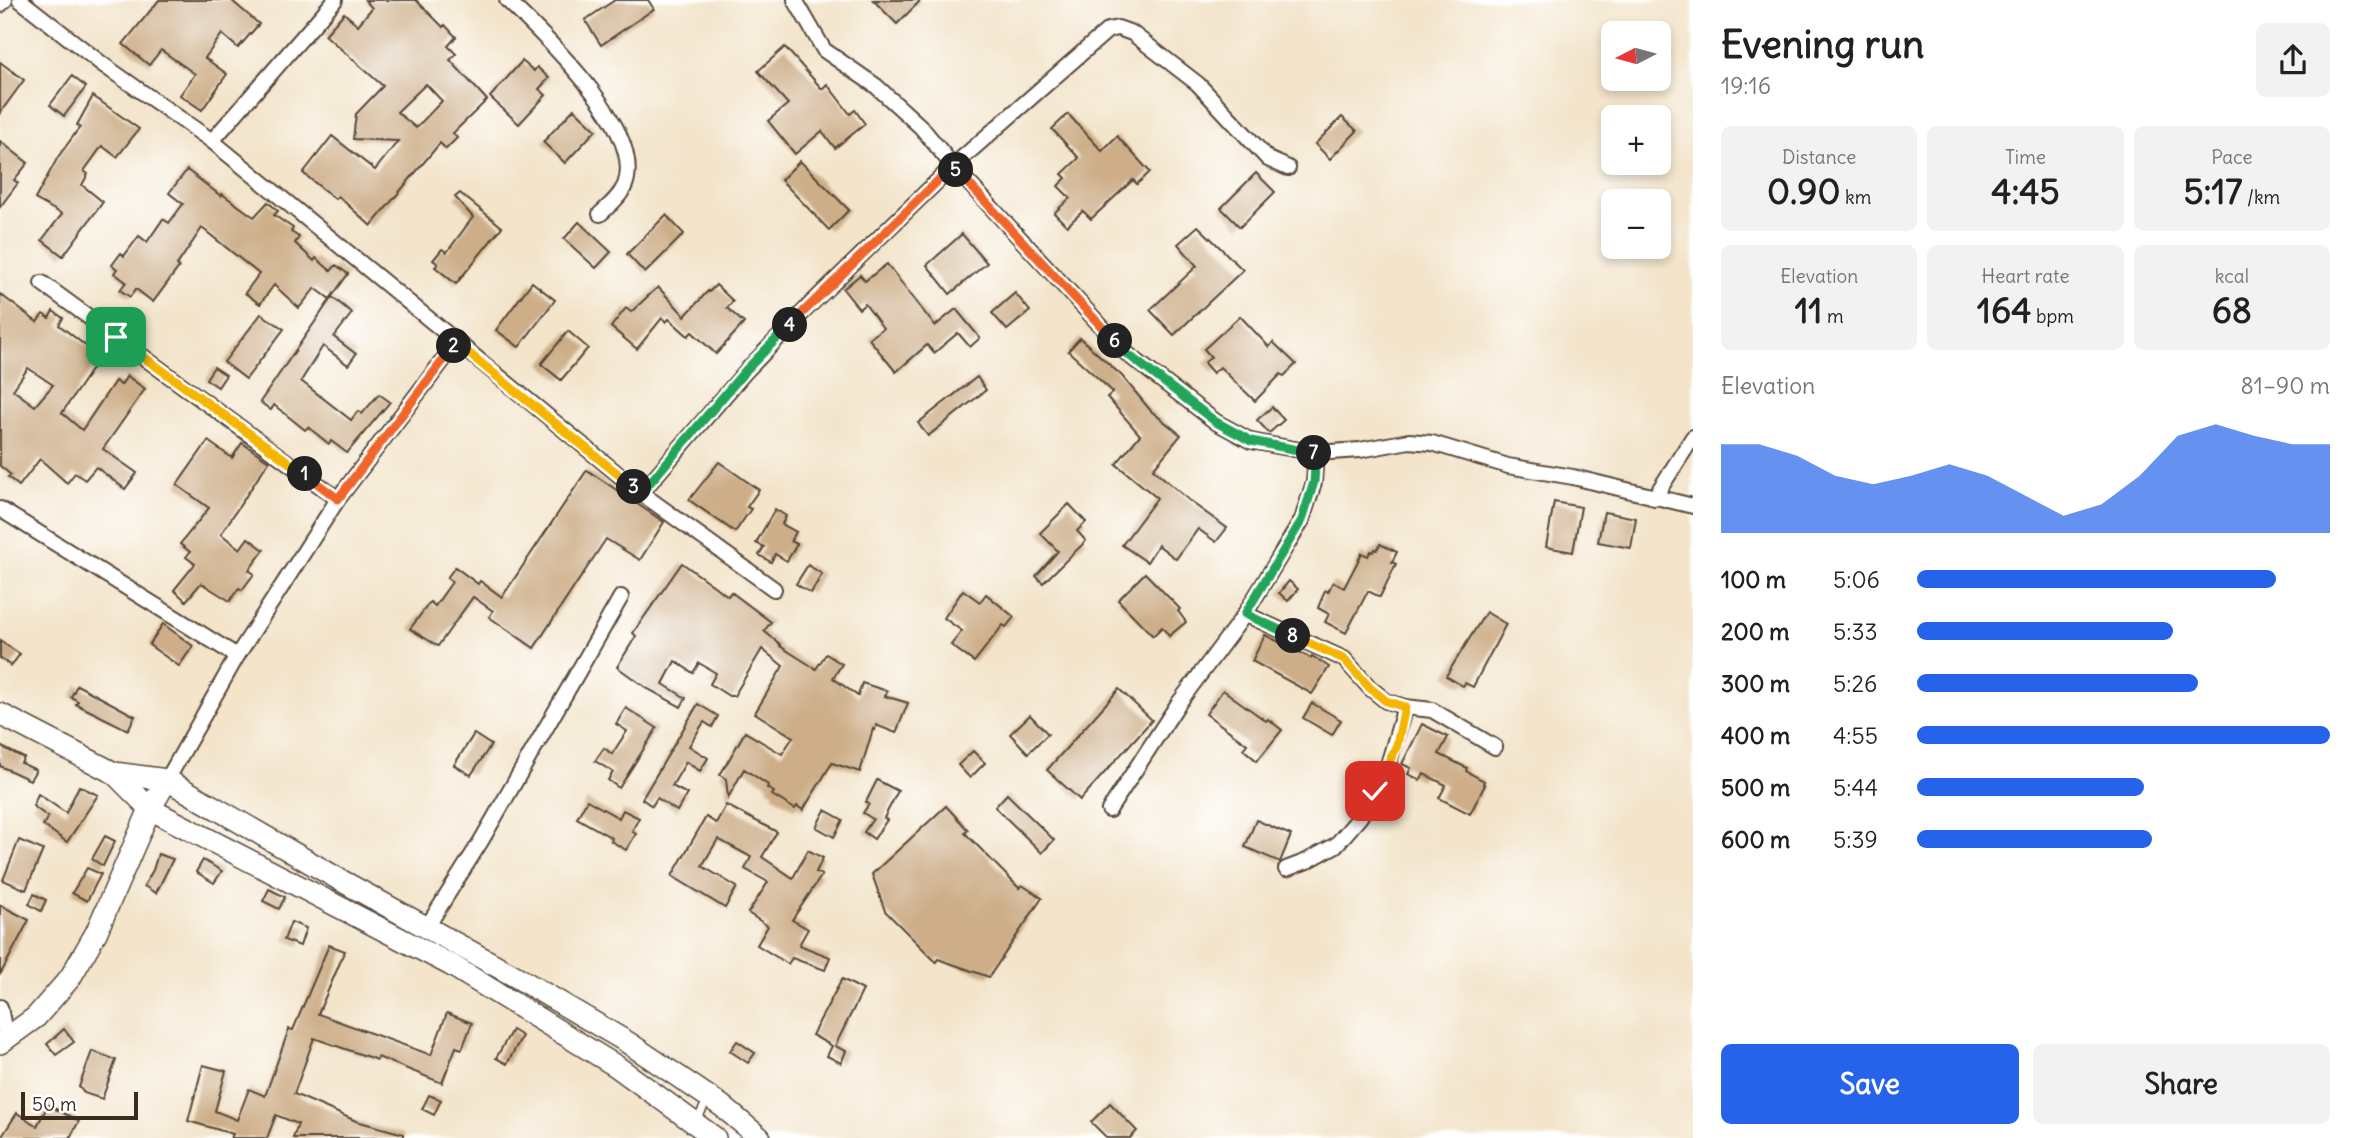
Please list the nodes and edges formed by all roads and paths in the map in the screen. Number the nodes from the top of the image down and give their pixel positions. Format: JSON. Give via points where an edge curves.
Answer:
{"nodes":[{"id":1,"x":5,"y":0,"type":"edge"},
{"id":2,"x":20,"y":0,"type":"edge"},
{"id":3,"x":335,"y":0,"type":"edge"},
{"id":4,"x":507,"y":0,"type":"edge"},
{"id":5,"x":795,"y":0,"type":"edge"},
{"id":6,"x":0,"y":5,"type":"edge"},
{"id":7,"x":212,"y":141,"type":"junction"},
{"id":8,"x":953,"y":166,"type":"junction"},
{"id":9,"x":1288,"y":168,"type":"dead end"},
{"id":10,"x":600,"y":214,"type":"dead end"},
{"id":11,"x":42,"y":283,"type":"dead end"},
{"id":12,"x":456,"y":343,"type":"junction"},
{"id":13,"x":1693,"y":437,"type":"edge"},
{"id":14,"x":1316,"y":453,"type":"junction"},
{"id":15,"x":641,"y":493,"type":"junction"},
{"id":16,"x":1654,"y":498,"type":"junction"},
{"id":17,"x":338,"y":499,"type":"junction"},
{"id":18,"x":1693,"y":506,"type":"edge"},
{"id":19,"x":0,"y":509,"type":"edge"},
{"id":20,"x":774,"y":589,"type":"dead end"},
{"id":21,"x":621,"y":597,"type":"dead end"},
{"id":22,"x":1245,"y":614,"type":"junction"},
{"id":23,"x":237,"y":656,"type":"junction"},
{"id":24,"x":1405,"y":707,"type":"junction"},
{"id":25,"x":0,"y":714,"type":"edge"},
{"id":26,"x":1495,"y":747,"type":"dead end"},
{"id":27,"x":114,"y":773,"type":"junction"},
{"id":28,"x":167,"y":780,"type":"junction"},
{"id":29,"x":150,"y":809,"type":"junction"},
{"id":30,"x":1110,"y":810,"type":"dead end"},
{"id":31,"x":1340,"y":847,"type":"dead end"},
{"id":32,"x":1286,"y":869,"type":"dead end"},
{"id":33,"x":427,"y":928,"type":"junction"},
{"id":34,"x":0,"y":1007,"type":"edge"},
{"id":35,"x":3,"y":1041,"type":"edge"},
{"id":36,"x":709,"y":1097,"type":"junction"},
{"id":37,"x":694,"y":1131,"type":"edge"},
{"id":38,"x":715,"y":1138,"type":"edge"},
{"id":39,"x":760,"y":1138,"type":"edge"}],
"edges":[{"from":1,"to":6,"type":"street"},
{"from":2,"to":7,"type":"street"},
{"from":3,"to":7,"type":"street"},
{"from":4,"to":10,"type":"street","via":[[573,66],[597,98],[627,155],[624,187]]},
{"from":5,"to":8,"type":"street","via":[[824,50],[876,86]]},
{"from":7,"to":12,"type":"street"},
{"from":8,"to":9,"type":"street","via":[[1108,30],[1118,28],[1132,33],[1198,84],[1268,159]]},
{"from":8,"to":14,"type":"street","via":[[1126,353],[1216,422],[1251,441]]},
{"from":8,"to":15,"type":"street","via":[[746,370]]},
{"from":11,"to":17,"type":"street"},
{"from":12,"to":15,"type":"street"},
{"from":12,"to":17,"type":"street"},
{"from":13,"to":16,"type":"street"},
{"from":14,"to":16,"type":"street","via":[[1409,441],[1432,443],[1508,466]]},
{"from":14,"to":22,"type":"street","via":[[1314,482],[1302,520]]},
{"from":15,"to":20,"type":"street"},
{"from":16,"to":18,"type":"street"},
{"from":17,"to":23,"type":"street"},
{"from":19,"to":23,"type":"street"},
{"from":21,"to":33,"type":"street"},
{"from":22,"to":24,"type":"street","via":[[1344,659],[1386,701]]},
{"from":22,"to":30,"type":"street","via":[[1178,704]]},
{"from":23,"to":28,"type":"street"},
{"from":24,"to":26,"type":"street","via":[[1432,710]]},
{"from":24,"to":31,"type":"street","via":[[1397,745]]},
{"from":24,"to":32,"type":"street","via":[[1388,765],[1360,817],[1336,845]]},
{"from":25,"to":27,"type":"main road"},
{"from":27,"to":28,"type":"main road"},
{"from":27,"to":29,"type":"main road"},
{"from":28,"to":29,"type":"main road"},
{"from":28,"to":33,"type":"main road"},
{"from":29,"to":35,"type":"main road","via":[[96,933],[70,978],[36,1017]]},
{"from":29,"to":37,"type":"main road","via":[[451,965],[616,1066]]},
{"from":33,"to":36,"type":"main road","via":[[627,1042]]},
{"from":34,"to":35,"type":"street"},
{"from":36,"to":37,"type":"lane"},
{"from":36,"to":39,"type":"main road"},
{"from":37,"to":38,"type":"main road"}]}
